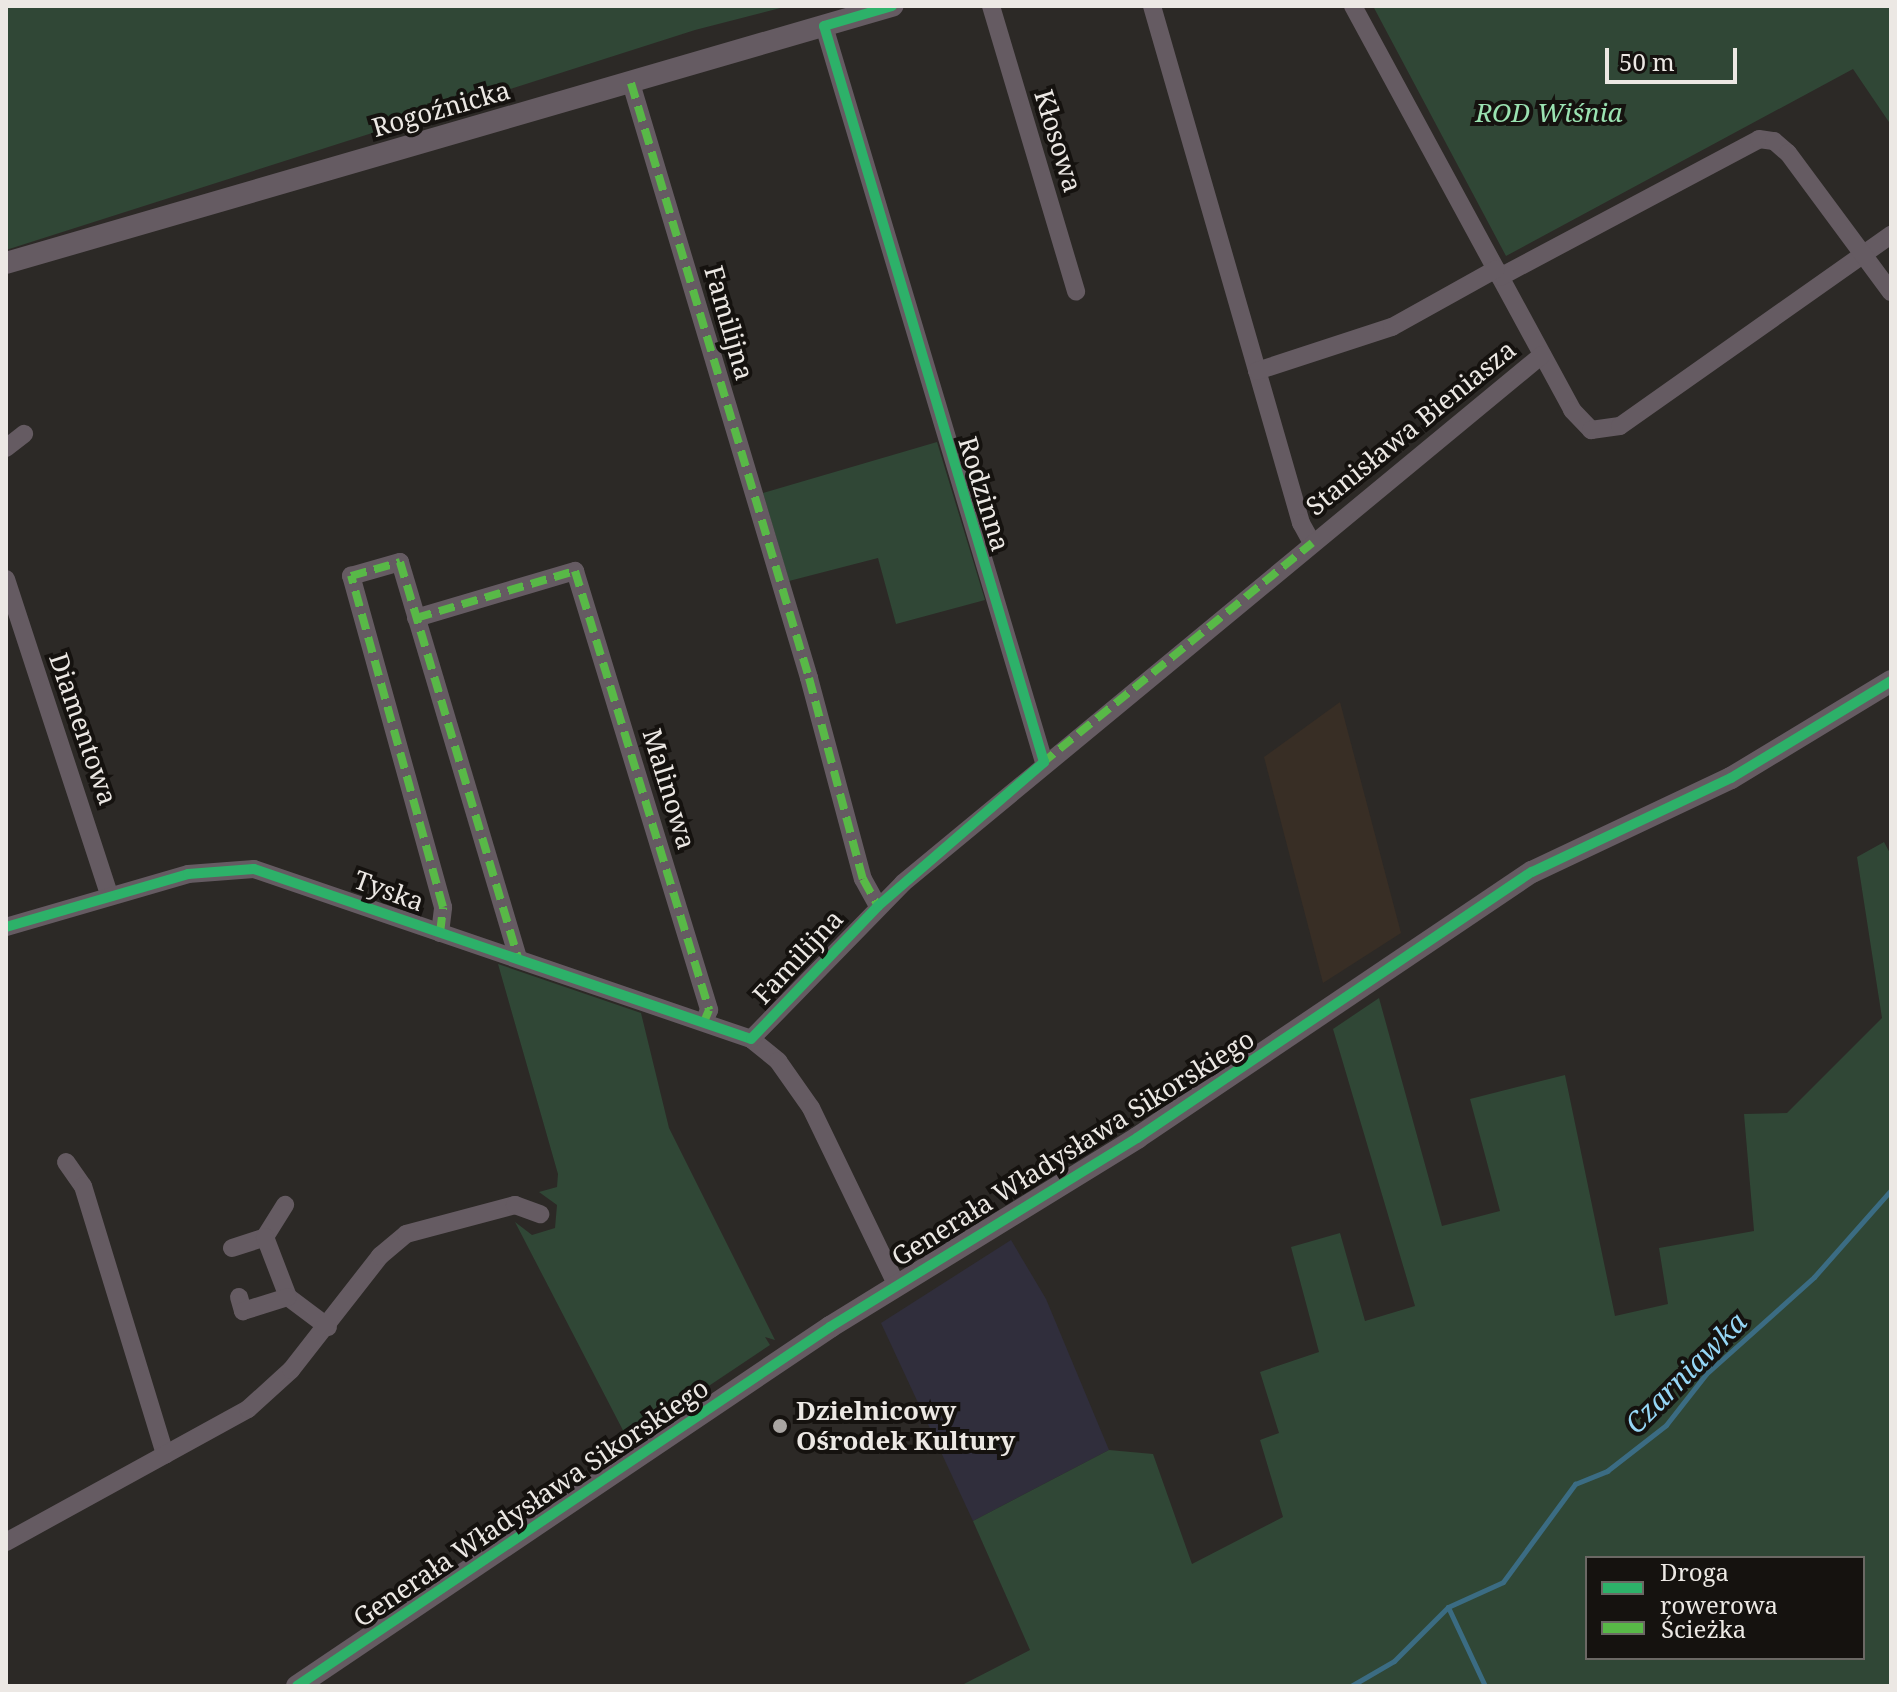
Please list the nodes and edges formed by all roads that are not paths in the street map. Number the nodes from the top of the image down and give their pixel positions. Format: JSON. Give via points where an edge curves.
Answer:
{"nodes":[{"id":1,"x":892,"y":6,"type":"edge"},
{"id":2,"x":991,"y":6,"type":"edge"},
{"id":3,"x":1152,"y":6,"type":"edge"},
{"id":4,"x":1353,"y":6,"type":"edge"},
{"id":5,"x":824,"y":26,"type":"junction"},
{"id":6,"x":631,"y":83,"type":"junction"},
{"id":7,"x":1891,"y":235,"type":"edge"},
{"id":8,"x":1864,"y":257,"type":"junction"},
{"id":9,"x":6,"y":263,"type":"edge"},
{"id":10,"x":1498,"y":273,"type":"junction"},
{"id":11,"x":1076,"y":292,"type":"dead end"},
{"id":12,"x":1891,"y":292,"type":"edge"},
{"id":13,"x":1542,"y":355,"type":"junction"},
{"id":14,"x":1257,"y":371,"type":"junction"},
{"id":15,"x":24,"y":434,"type":"dead end"},
{"id":16,"x":6,"y":448,"type":"edge"},
{"id":17,"x":1312,"y":543,"type":"junction"},
{"id":18,"x":6,"y":579,"type":"edge"},
{"id":19,"x":416,"y":618,"type":"junction"},
{"id":20,"x":1891,"y":681,"type":"edge"},
{"id":21,"x":1044,"y":762,"type":"junction"},
{"id":22,"x":109,"y":895,"type":"junction"},
{"id":23,"x":878,"y":906,"type":"junction"},
{"id":24,"x":6,"y":927,"type":"edge"},
{"id":25,"x":440,"y":933,"type":"junction"},
{"id":26,"x":518,"y":959,"type":"junction"},
{"id":27,"x":704,"y":1022,"type":"junction"},
{"id":28,"x":751,"y":1039,"type":"junction"},
{"id":29,"x":66,"y":1162,"type":"dead end"},
{"id":30,"x":285,"y":1205,"type":"dead end"},
{"id":31,"x":540,"y":1214,"type":"dead end"},
{"id":32,"x":265,"y":1237,"type":"junction"},
{"id":33,"x":232,"y":1248,"type":"dead end"},
{"id":34,"x":897,"y":1286,"type":"junction"},
{"id":35,"x":239,"y":1297,"type":"dead end"},
{"id":36,"x":288,"y":1297,"type":"junction"},
{"id":37,"x":328,"y":1327,"type":"junction"},
{"id":38,"x":165,"y":1455,"type":"junction"},
{"id":39,"x":6,"y":1542,"type":"edge"},
{"id":40,"x":297,"y":1686,"type":"edge"}],
"edges":[{"from":1,"to":5,"type":"street","name":"Rogoźnicka"},
{"from":2,"to":11,"type":"street","name":"Kłosowa"},
{"from":3,"to":14,"type":"street","name":"Stanisława Bieniasza"},
{"from":4,"to":10,"type":"street","name":"Stanisława Bieniasza"},
{"from":5,"to":6,"type":"street","name":"Rogoźnicka"},
{"from":5,"to":21,"type":"street","name":"Rodzinna"},
{"from":6,"to":9,"type":"street","name":"Rogoźnicka"},
{"from":6,"to":23,"type":"street","name":"Familijna","via":[[809,678],[863,879]]},
{"from":7,"to":8,"type":"street"},
{"from":8,"to":10,"type":"street","via":[[1788,153],[1774,141],[1759,139]]},
{"from":8,"to":12,"type":"street"},
{"from":8,"to":13,"type":"street","via":[[1604,432],[1582,423]]},
{"from":10,"to":13,"type":"street","name":"Stanisława Bieniasza"},
{"from":10,"to":14,"type":"street","via":[[1392,327]]},
{"from":13,"to":17,"type":"street","name":"Stanisława Bieniasza"},
{"from":14,"to":17,"type":"street","name":"Stanisława Bieniasza","via":[[1301,523]]},
{"from":15,"to":16,"type":"street"},
{"from":17,"to":21,"type":"street","name":"Stanisława Bieniasza"},
{"from":18,"to":22,"type":"street","name":"Diamentowa"},
{"from":19,"to":25,"type":"street","via":[[400,562],[351,576],[443,907]]},
{"from":19,"to":26,"type":"street"},
{"from":19,"to":27,"type":"street","name":"Malinowa","via":[[575,571],[709,1010]]},
{"from":20,"to":34,"type":"street","name":"Generała Władysława Sikorskiego","via":[[1731,778],[1590,840],[1532,872],[1242,1070]]},
{"from":21,"to":23,"type":"street"},
{"from":22,"to":24,"type":"street","name":"Tyska"},
{"from":22,"to":25,"type":"street","name":"Tyska","via":[[214,869],[254,869]]},
{"from":23,"to":28,"type":"street","name":"Familijna"},
{"from":25,"to":26,"type":"street","name":"Tyska"},
{"from":26,"to":27,"type":"street","name":"Tyska"},
{"from":27,"to":28,"type":"street","name":"Tyska"},
{"from":28,"to":34,"type":"street","name":"Tyska","via":[[778,1061],[811,1108]]},
{"from":29,"to":38,"type":"street","via":[[83,1186]]},
{"from":30,"to":32,"type":"street"},
{"from":31,"to":37,"type":"street","via":[[515,1205],[406,1234],[380,1256]]},
{"from":32,"to":33,"type":"street"},
{"from":32,"to":36,"type":"street"},
{"from":34,"to":40,"type":"street","name":"Generała Władysława Sikorskiego"},
{"from":35,"to":36,"type":"street","via":[[243,1311]]},
{"from":36,"to":37,"type":"street"},
{"from":37,"to":38,"type":"street","via":[[248,1409]]},
{"from":38,"to":39,"type":"street"}]}
